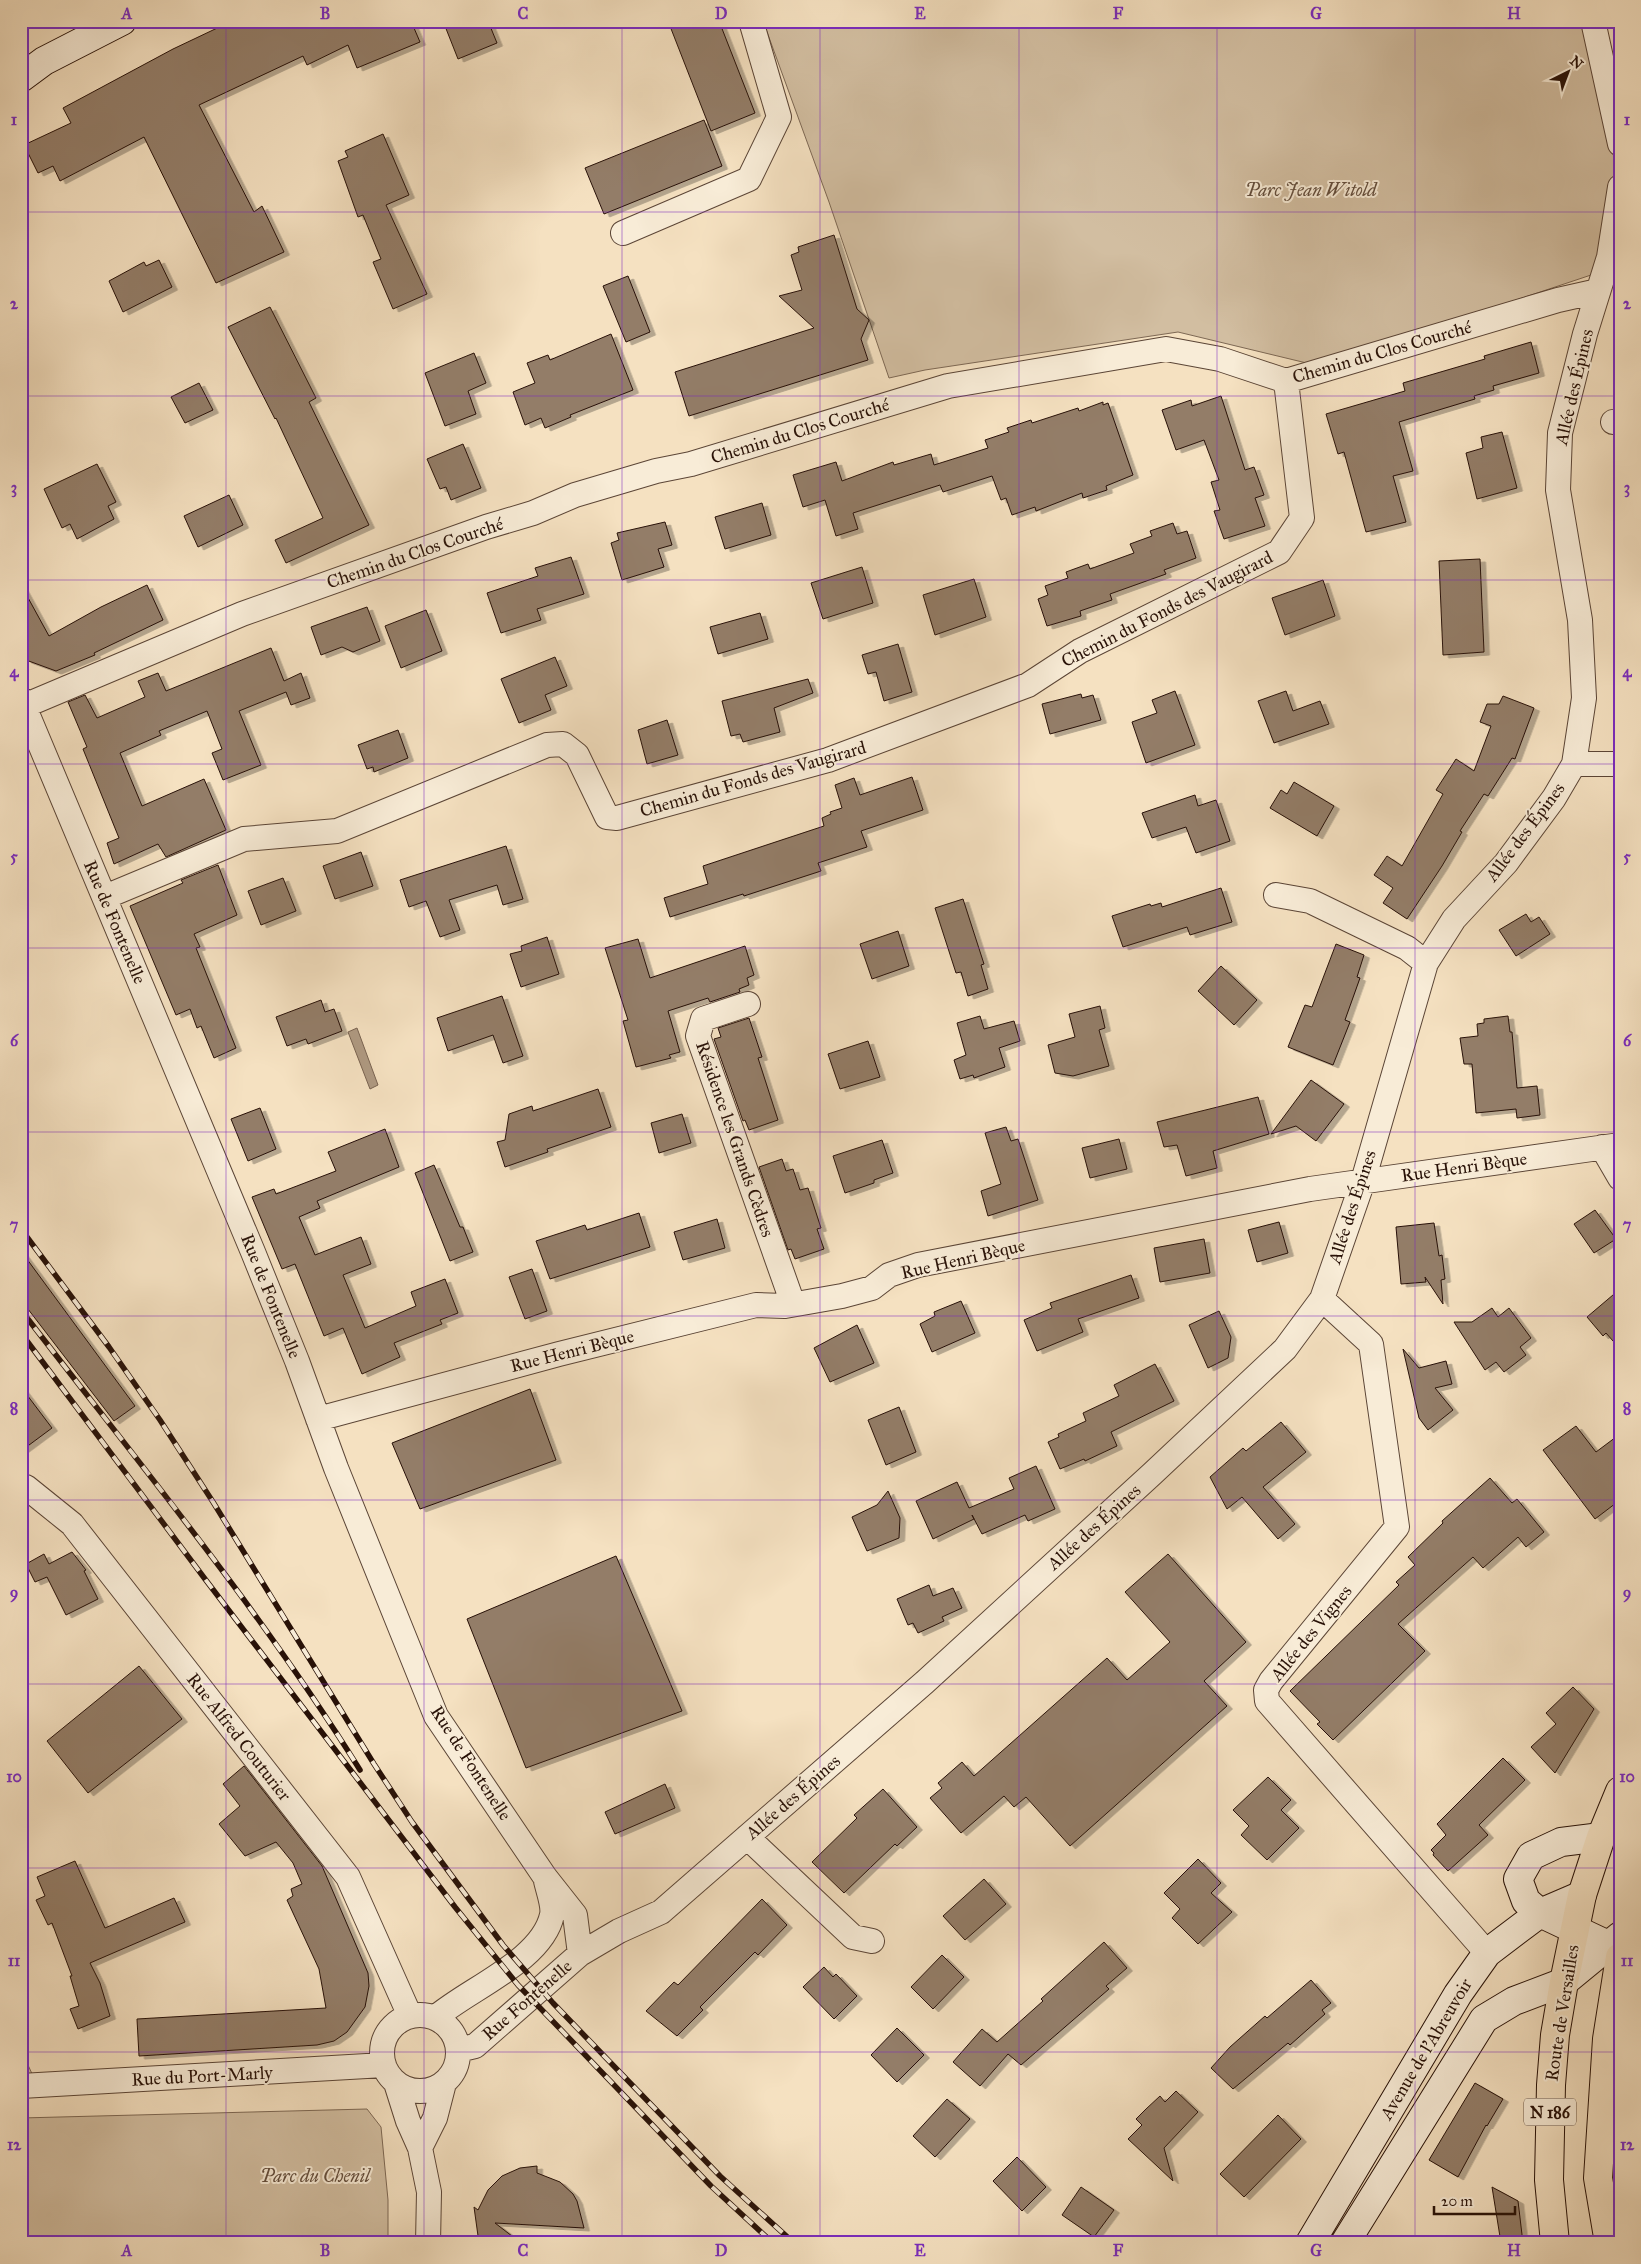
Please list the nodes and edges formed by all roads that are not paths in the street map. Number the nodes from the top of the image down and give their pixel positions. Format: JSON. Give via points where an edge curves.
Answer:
{"nodes":[{"id":1,"x":122,"y":21,"type":"edge"},
{"id":2,"x":751,"y":21,"type":"edge"},
{"id":3,"x":1593,"y":21,"type":"edge"},
{"id":4,"x":21,"y":78,"type":"edge"},
{"id":5,"x":1620,"y":144,"type":"edge"},
{"id":6,"x":1620,"y":187,"type":"edge"},
{"id":7,"x":623,"y":233,"type":"dead end"},
{"id":8,"x":1598,"y":290,"type":"junction"},
{"id":9,"x":1286,"y":381,"type":"junction"},
{"id":10,"x":23,"y":703,"type":"edge"},
{"id":11,"x":1574,"y":764,"type":"junction"},
{"id":12,"x":1620,"y":764,"type":"edge"},
{"id":13,"x":1276,"y":895,"type":"dead end"},
{"id":14,"x":105,"y":897,"type":"junction"},
{"id":15,"x":1426,"y":963,"type":"junction"},
{"id":16,"x":748,"y":1004,"type":"dead end"},
{"id":17,"x":1611,"y":1146,"type":"edge"},
{"id":18,"x":1620,"y":1178,"type":"edge"},
{"id":19,"x":1363,"y":1181,"type":"junction"},
{"id":20,"x":1322,"y":1299,"type":"junction"},
{"id":21,"x":793,"y":1304,"type":"junction"},
{"id":22,"x":318,"y":1419,"type":"junction"},
{"id":23,"x":23,"y":1487,"type":"edge"},
{"id":24,"x":1620,"y":1791,"type":"edge"},
{"id":25,"x":747,"y":1837,"type":"junction"},
{"id":26,"x":1601,"y":1837,"type":"junction"},
{"id":27,"x":545,"y":1877,"type":"junction"},
{"id":28,"x":1582,"y":1895,"type":"junction"},
{"id":29,"x":1540,"y":1913,"type":"junction"},
{"id":30,"x":1575,"y":1931,"type":"junction"},
{"id":31,"x":872,"y":1941,"type":"dead end"},
{"id":32,"x":1616,"y":1946,"type":"edge"},
{"id":33,"x":1487,"y":1953,"type":"junction"},
{"id":34,"x":580,"y":1954,"type":"junction"},
{"id":35,"x":1564,"y":1982,"type":"junction"},
{"id":36,"x":410,"y":2016,"type":"junction"},
{"id":37,"x":435,"y":2018,"type":"junction"},
{"id":38,"x":458,"y":2050,"type":"junction"},
{"id":39,"x":390,"y":2074,"type":"junction"},
{"id":40,"x":444,"y":2083,"type":"junction"},
{"id":41,"x":21,"y":2086,"type":"edge"},
{"id":42,"x":420,"y":2148,"type":"junction"},
{"id":43,"x":428,"y":2243,"type":"edge"},
{"id":44,"x":1310,"y":2243,"type":"edge"},
{"id":45,"x":1345,"y":2243,"type":"edge"},
{"id":46,"x":1555,"y":2243,"type":"edge"},
{"id":47,"x":1609,"y":2243,"type":"edge"}],
"edges":[{"from":1,"to":4,"type":"street","via":[[44,61]]},
{"from":2,"to":7,"type":"street","via":[[779,117],[750,179]]},
{"from":3,"to":5,"type":"street"},
{"from":6,"to":8,"type":"street","name":"Allée des Épines","via":[[1609,257]]},
{"from":8,"to":9,"type":"street","name":"Chemin du Clos Courché"},
{"from":8,"to":11,"type":"street","name":"Allée des Épines","via":[[1560,433],[1558,490],[1580,620],[1584,698]]},
{"from":9,"to":10,"type":"street","name":"Chemin du Clos Courché","via":[[1220,359],[1166,349],[948,386],[691,464],[575,494],[533,513],[242,614]]},
{"from":9,"to":14,"type":"street","name":"Chemin du Fonds des Vaugirard","via":[[1302,518],[1279,552],[1080,651],[1028,685],[828,760],[618,818],[607,817],[577,755],[563,744],[547,746],[336,831],[244,839]]},
{"from":10,"to":14,"type":"street","name":"Rue de Fontenelle"},
{"from":11,"to":12,"type":"street"},
{"from":11,"to":15,"type":"street","name":"Allée des Épines","via":[[1554,798],[1506,863],[1454,918]]},
{"from":13,"to":15,"type":"street","via":[[1310,901],[1407,948]]},
{"from":14,"to":22,"type":"street","name":"Rue de Fontenelle","via":[[254,1252]]},
{"from":15,"to":19,"type":"street","name":"Allée des Épines"},
{"from":16,"to":21,"type":"street","name":"Résidence les Grands Cèdres","via":[[703,1020],[698,1036]]},
{"from":17,"to":18,"type":"street"},
{"from":17,"to":19,"type":"street","name":"Rue Henri Bèque"},
{"from":19,"to":20,"type":"street","name":"Allée des Épines"},
{"from":19,"to":21,"type":"street","name":"Rue Henri Bèque","via":[[918,1265],[888,1276],[872,1288]]},
{"from":20,"to":25,"type":"street","name":"Allée des Épines","via":[[1285,1349],[1159,1468],[925,1682]]},
{"from":20,"to":33,"type":"street","name":"Allée des Vignes","via":[[1370,1344],[1397,1527],[1271,1681],[1266,1690],[1267,1701]]},
{"from":21,"to":22,"type":"street","name":"Rue Henri Bèque","via":[[756,1305]]},
{"from":22,"to":27,"type":"street","name":"Rue de Fontenelle","via":[[436,1716]]},
{"from":23,"to":36,"type":"street","name":"Rue Alfred Couturier","via":[[72,1524],[348,1877]]},
{"from":24,"to":26,"type":"main road","name":"Route de Versailles","number":"N 186"},
{"from":25,"to":31,"type":"street","via":[[853,1937]]},
{"from":25,"to":34,"type":"street","name":"Allée des Épines","via":[[661,1912]]},
{"from":26,"to":28,"type":"main road","name":"Route de Versailles","number":"N 186"},
{"from":26,"to":29,"type":"street","via":[[1561,1842],[1531,1856],[1518,1880],[1526,1901]]},
{"from":27,"to":34,"type":"street","name":"Rue Fontenelle","via":[[575,1915]]},
{"from":27,"to":37,"type":"street","name":"Rue Fontenelle","via":[[553,1914],[538,1945],[499,1976],[450,2005]]},
{"from":28,"to":29,"type":"street","name":"Avenue de l'Abreuvoir"},
{"from":28,"to":30,"type":"main road","name":"Route de Versailles","number":"N 186"},
{"from":29,"to":30,"type":"street"},
{"from":29,"to":33,"type":"street","name":"Avenue de l'Abreuvoir"},
{"from":30,"to":32,"type":"street"},
{"from":30,"to":35,"type":"main road","name":"Route de Versailles","number":"N 186"},
{"from":32,"to":35,"type":"street","name":"Avenue de l'Abreuvoir"},
{"from":32,"to":47,"type":"main road","number":"N 186","via":[[1598,2178]]},
{"from":33,"to":44,"type":"street","name":"Avenue de l'Abreuvoir","via":[[1458,1994]]},
{"from":34,"to":38,"type":"street","name":"Rue Fontenelle","via":[[475,2046]]},
{"from":35,"to":45,"type":"street","name":"Avenue de l'Abreuvoir","via":[[1514,2001],[1484,2019]]},
{"from":35,"to":46,"type":"main road","name":"Route de Versailles","number":"N 186","via":[[1551,2085],[1549,2180]]},
{"from":36,"to":37,"type":"street"},
{"from":36,"to":39,"type":"street","via":[[399,2021],[384,2040],[382,2053]]},
{"from":37,"to":38,"type":"street","via":[[451,2031]]},
{"from":38,"to":40,"type":"street","via":[[457,2064]]},
{"from":39,"to":40,"type":"street","via":[[407,2089],[420,2092]]},
{"from":39,"to":41,"type":"street","name":"Rue du Port-Marly"},
{"from":39,"to":42,"type":"street"},
{"from":40,"to":42,"type":"street","via":[[435,2118]]},
{"from":42,"to":43,"type":"street","via":[[429,2192]]}]}
